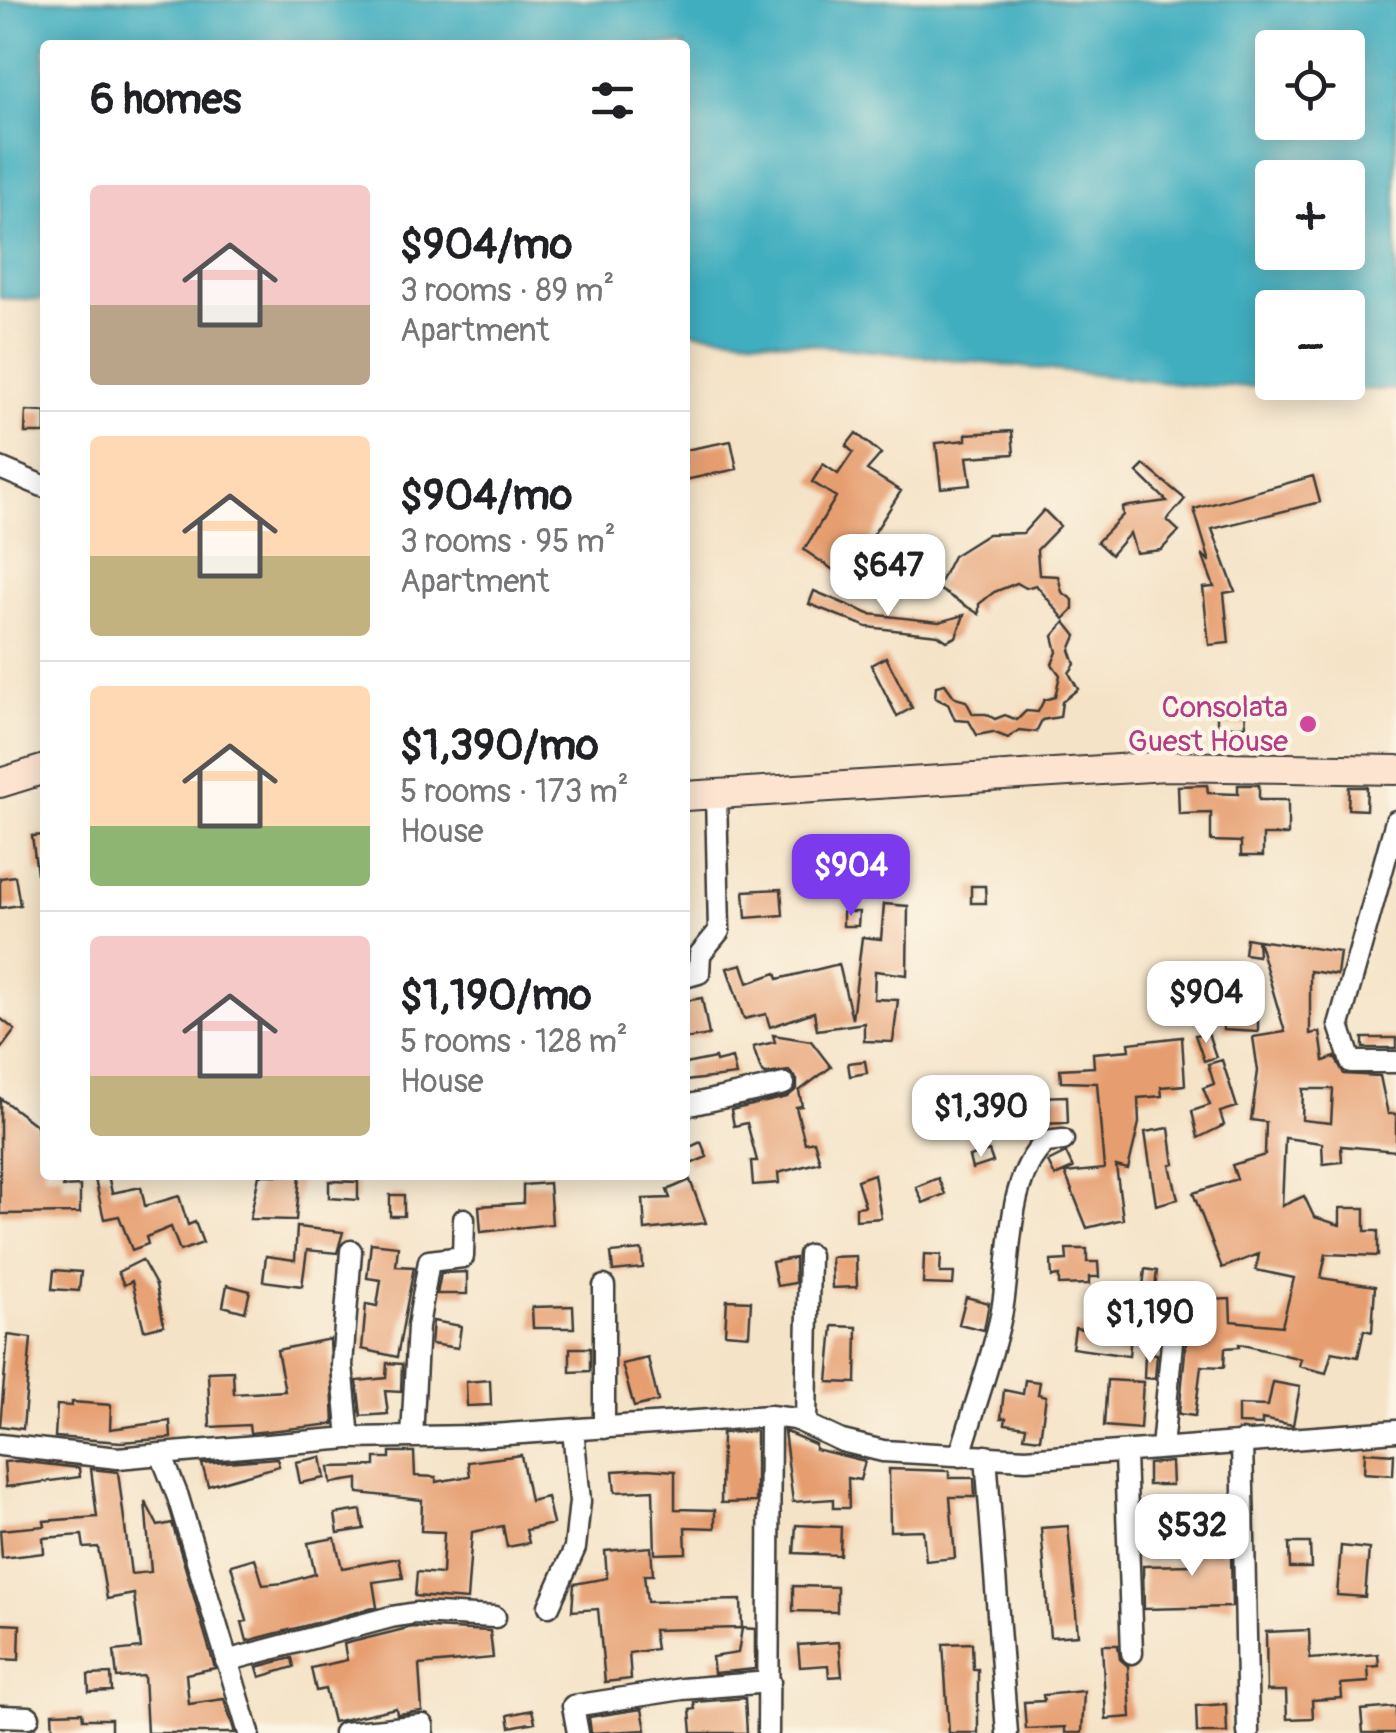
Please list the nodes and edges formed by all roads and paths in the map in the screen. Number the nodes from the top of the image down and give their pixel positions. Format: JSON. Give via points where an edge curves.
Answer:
{"nodes":[{"id":1,"x":0,"y":468,"type":"edge"},
{"id":2,"x":40,"y":484,"type":"edge"},
{"id":3,"x":1396,"y":770,"type":"edge"},
{"id":4,"x":40,"y":771,"type":"edge"},
{"id":5,"x":0,"y":783,"type":"edge"},
{"id":6,"x":716,"y":794,"type":"junction"},
{"id":7,"x":690,"y":796,"type":"edge"},
{"id":8,"x":1396,"y":821,"type":"edge"},
{"id":9,"x":690,"y":976,"type":"edge"},
{"id":10,"x":1396,"y":1062,"type":"edge"},
{"id":11,"x":784,"y":1084,"type":"dead end"},
{"id":12,"x":690,"y":1105,"type":"edge"},
{"id":13,"x":1063,"y":1140,"type":"dead end"},
{"id":14,"x":464,"y":1219,"type":"dead end"},
{"id":15,"x":351,"y":1251,"type":"dead end"},
{"id":16,"x":809,"y":1255,"type":"dead end"},
{"id":17,"x":604,"y":1286,"type":"dead end"},
{"id":18,"x":1176,"y":1300,"type":"dead end"},
{"id":19,"x":770,"y":1416,"type":"junction"},
{"id":20,"x":806,"y":1423,"type":"junction"},
{"id":21,"x":604,"y":1428,"type":"junction"},
{"id":22,"x":573,"y":1430,"type":"junction"},
{"id":23,"x":1396,"y":1431,"type":"edge"},
{"id":24,"x":350,"y":1438,"type":"junction"},
{"id":25,"x":412,"y":1438,"type":"junction"},
{"id":26,"x":1242,"y":1441,"type":"junction"},
{"id":27,"x":0,"y":1445,"type":"edge"},
{"id":28,"x":1162,"y":1448,"type":"junction"},
{"id":29,"x":160,"y":1454,"type":"junction"},
{"id":30,"x":1126,"y":1454,"type":"junction"},
{"id":31,"x":960,"y":1456,"type":"junction"},
{"id":32,"x":986,"y":1456,"type":"junction"},
{"id":33,"x":549,"y":1606,"type":"dead end"},
{"id":34,"x":495,"y":1617,"type":"dead end"},
{"id":35,"x":1132,"y":1653,"type":"dead end"},
{"id":36,"x":226,"y":1661,"type":"junction"},
{"id":37,"x":770,"y":1682,"type":"junction"},
{"id":38,"x":0,"y":1716,"type":"edge"},
{"id":39,"x":29,"y":1717,"type":"dead end"},
{"id":40,"x":249,"y":1733,"type":"edge"},
{"id":41,"x":344,"y":1733,"type":"edge"},
{"id":42,"x":423,"y":1733,"type":"edge"},
{"id":43,"x":578,"y":1733,"type":"edge"},
{"id":44,"x":768,"y":1733,"type":"edge"},
{"id":45,"x":1007,"y":1733,"type":"edge"},
{"id":46,"x":1248,"y":1733,"type":"edge"}],
"edges":[{"from":1,"to":2,"type":"street"},
{"from":3,"to":6,"type":"street","via":[[1166,766]]},
{"from":4,"to":5,"type":"street"},
{"from":6,"to":7,"type":"street"},
{"from":6,"to":9,"type":"street","via":[[719,931],[700,954],[699,973]]},
{"from":8,"to":10,"type":"street","via":[[1339,1025],[1352,1062]]},
{"from":11,"to":12,"type":"street"},
{"from":13,"to":31,"type":"street","via":[[1046,1142],[1026,1170],[1001,1316]]},
{"from":14,"to":25,"type":"street","via":[[463,1257],[429,1261]]},
{"from":15,"to":24,"type":"street","via":[[342,1364]]},
{"from":16,"to":20,"type":"street"},
{"from":17,"to":21,"type":"street"},
{"from":18,"to":28,"type":"street"},
{"from":19,"to":20,"type":"street"},
{"from":19,"to":21,"type":"street"},
{"from":19,"to":37,"type":"street"},
{"from":20,"to":31,"type":"street","via":[[867,1448]]},
{"from":21,"to":22,"type":"street"},
{"from":22,"to":25,"type":"street"},
{"from":22,"to":33,"type":"street","via":[[580,1500],[575,1548]]},
{"from":23,"to":26,"type":"street"},
{"from":24,"to":25,"type":"street"},
{"from":24,"to":29,"type":"street"},
{"from":26,"to":28,"type":"street"},
{"from":26,"to":46,"type":"street"},
{"from":27,"to":29,"type":"street","via":[[118,1458]]},
{"from":28,"to":30,"type":"street"},
{"from":29,"to":36,"type":"street"},
{"from":30,"to":32,"type":"street"},
{"from":30,"to":35,"type":"street"},
{"from":31,"to":32,"type":"street"},
{"from":32,"to":45,"type":"street"},
{"from":34,"to":36,"type":"street","via":[[391,1617]]},
{"from":36,"to":40,"type":"street"},
{"from":37,"to":43,"type":"street","via":[[573,1706]]},
{"from":37,"to":44,"type":"street"},
{"from":38,"to":39,"type":"street"},
{"from":41,"to":42,"type":"street","via":[[423,1725]]}]}
